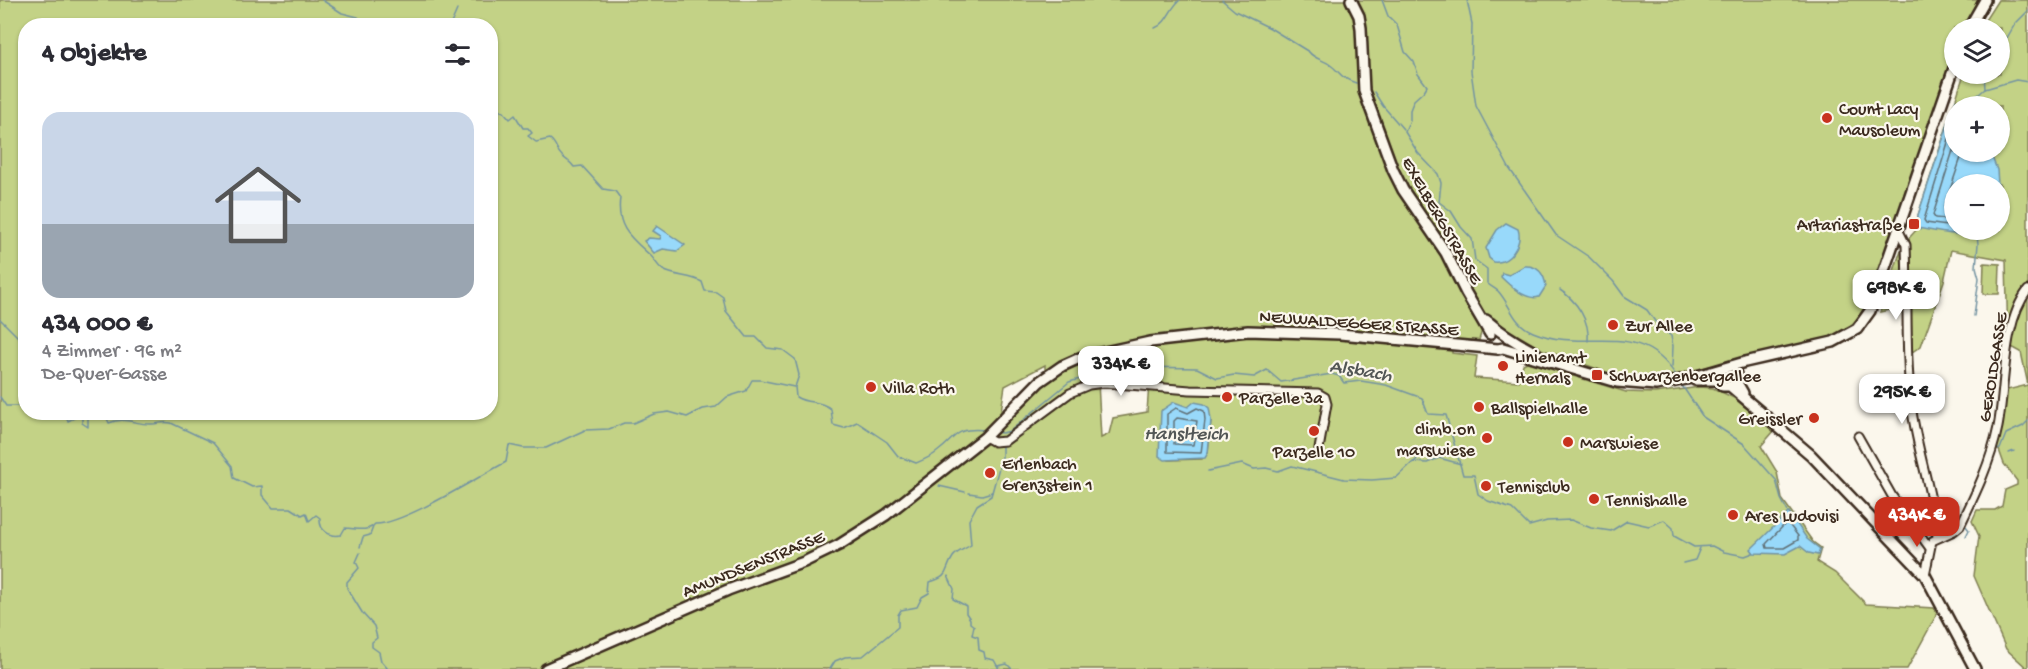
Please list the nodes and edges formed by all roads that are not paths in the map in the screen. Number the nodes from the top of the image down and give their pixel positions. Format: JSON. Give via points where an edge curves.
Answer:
{"nodes":[{"id":1,"x":1351,"y":0,"type":"edge"},
{"id":2,"x":1985,"y":0,"type":"edge"},
{"id":3,"x":1975,"y":18,"type":"edge"},
{"id":4,"x":1949,"y":84,"type":"edge"},
{"id":5,"x":1899,"y":231,"type":"junction"},
{"id":6,"x":2028,"y":290,"type":"edge"},
{"id":7,"x":1492,"y":338,"type":"junction"},
{"id":8,"x":1505,"y":343,"type":"junction"},
{"id":9,"x":1728,"y":377,"type":"junction"},
{"id":10,"x":986,"y":436,"type":"junction"},
{"id":11,"x":1858,"y":436,"type":"dead end"},
{"id":12,"x":1319,"y":449,"type":"dead end"},
{"id":13,"x":1937,"y":537,"type":"junction"},
{"id":14,"x":1929,"y":547,"type":"junction"},
{"id":15,"x":1925,"y":574,"type":"junction"},
{"id":16,"x":546,"y":669,"type":"edge"},
{"id":17,"x":1975,"y":669,"type":"edge"}],
"edges":[{"from":1,"to":7,"type":"main road","name":"EXELBERGSTRASSE","via":[[1359,16],[1363,86],[1375,125],[1403,190],[1437,238]]},
{"from":2,"to":3,"type":"main road"},
{"from":4,"to":5,"type":"main road"},
{"from":5,"to":9,"type":"main road","via":[[1870,311],[1857,329],[1833,342],[1761,359]]},
{"from":5,"to":13,"type":"street","via":[[1906,245],[1912,409]]},
{"from":6,"to":13,"type":"street","name":"GEROLDGASSE","via":[[2012,323],[1991,454],[1960,526]]},
{"from":7,"to":8,"type":"main road","name":"NEUWALDEGGER STRASSE","via":[[1498,350]]},
{"from":7,"to":8,"type":"main road","name":"EXELBERGSTRASSE","via":[[1503,332]]},
{"from":7,"to":10,"type":"main road","name":"NEUWALDEGGER STRASSE","via":[[1472,345],[1262,331],[1202,335],[1096,352],[1069,362],[1034,387]]},
{"from":8,"to":9,"type":"main road","via":[[1617,382],[1649,385]]},
{"from":9,"to":15,"type":"main road","via":[[1811,455]]},
{"from":10,"to":12,"type":"street","via":[[990,441],[1002,442],[1070,393],[1098,384],[1318,393],[1325,397],[1326,404]]},
{"from":10,"to":16,"type":"main road","name":"AMUNDSENSTRASSE","via":[[886,515],[828,552]]},
{"from":11,"to":14,"type":"street","via":[[1892,496]]},
{"from":13,"to":14,"type":"street"},
{"from":14,"to":15,"type":"street"},
{"from":15,"to":17,"type":"main road"}]}
